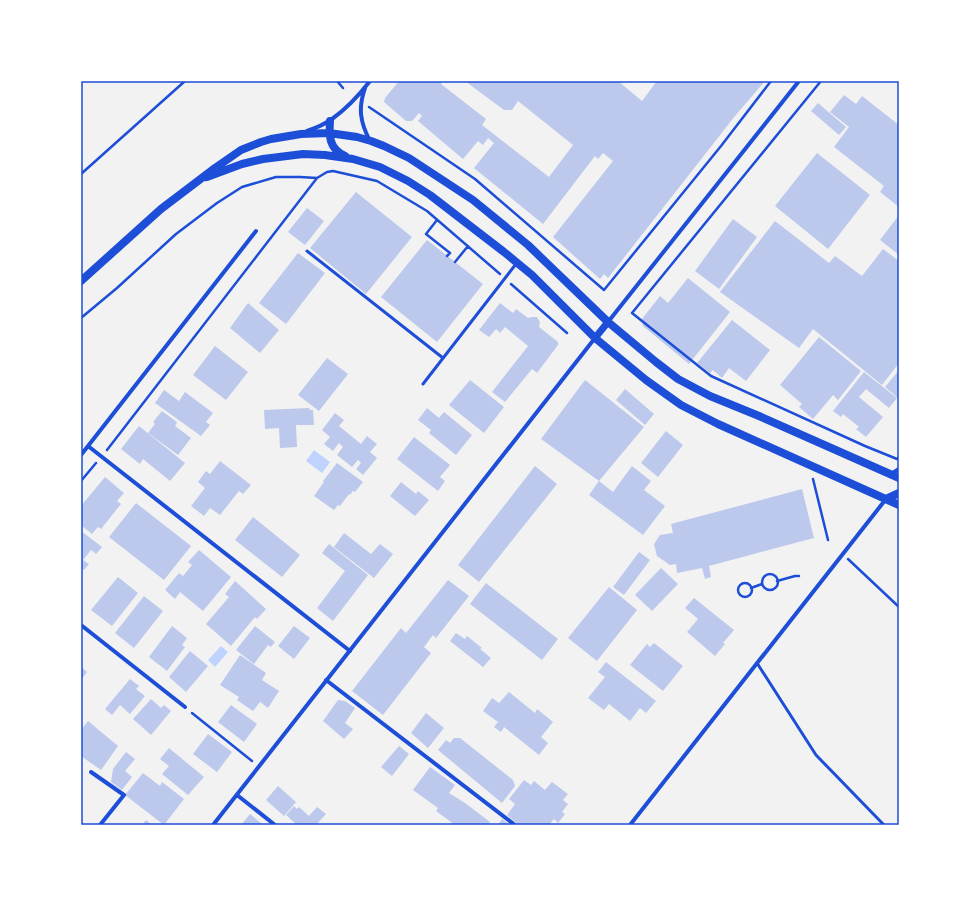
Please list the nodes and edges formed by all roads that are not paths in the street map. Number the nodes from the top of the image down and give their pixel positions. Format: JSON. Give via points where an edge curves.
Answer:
{"nodes":[{"id":1,"x":370,"y":81,"type":"edge"},
{"id":2,"x":799,"y":81,"type":"edge"},
{"id":3,"x":366,"y":86,"type":"junction"},
{"id":4,"x":330,"y":121,"type":"junction"},
{"id":5,"x":329,"y":133,"type":"junction"},
{"id":6,"x":301,"y":134,"type":"junction"},
{"id":7,"x":370,"y":141,"type":"junction"},
{"id":8,"x":359,"y":161,"type":"junction"},
{"id":9,"x":198,"y":180,"type":"junction"},
{"id":10,"x":256,"y":231,"type":"dead end"},
{"id":11,"x":307,"y":251,"type":"dead end"},
{"id":12,"x":517,"y":263,"type":"junction"},
{"id":13,"x":81,"y":281,"type":"edge"},
{"id":14,"x":608,"y":322,"type":"junction"},
{"id":15,"x":595,"y":338,"type":"junction"},
{"id":16,"x":443,"y":358,"type":"junction"},
{"id":17,"x":423,"y":384,"type":"dead end"},
{"id":18,"x":88,"y":446,"type":"junction"},
{"id":19,"x":81,"y":455,"type":"edge"},
{"id":20,"x":899,"y":469,"type":"edge"},
{"id":21,"x":891,"y":475,"type":"junction"},
{"id":22,"x":899,"y":478,"type":"edge"},
{"id":23,"x":899,"y":493,"type":"edge"},
{"id":24,"x":886,"y":499,"type":"junction"},
{"id":25,"x":899,"y":504,"type":"edge"},
{"id":26,"x":81,"y":624,"type":"edge"},
{"id":27,"x":350,"y":651,"type":"junction"},
{"id":28,"x":757,"y":663,"type":"junction"},
{"id":29,"x":326,"y":680,"type":"junction"},
{"id":30,"x":185,"y":707,"type":"road end"},
{"id":31,"x":91,"y":772,"type":"dead end"},
{"id":32,"x":237,"y":795,"type":"junction"},
{"id":33,"x":100,"y":825,"type":"edge"},
{"id":34,"x":213,"y":825,"type":"edge"},
{"id":35,"x":275,"y":825,"type":"edge"},
{"id":36,"x":515,"y":825,"type":"edge"},
{"id":37,"x":630,"y":825,"type":"edge"},
{"id":38,"x":884,"y":825,"type":"edge"}],
"edges":[{"from":1,"to":3,"type":"street"},
{"from":2,"to":14,"type":"street"},
{"from":3,"to":4,"type":"street"},
{"from":3,"to":7,"type":"street","via":[[361,101],[361,117]]},
{"from":4,"to":5,"type":"main road"},
{"from":4,"to":6,"type":"street"},
{"from":5,"to":6,"type":"main road"},
{"from":5,"to":7,"type":"main road"},
{"from":5,"to":8,"type":"main road","via":[[338,152]]},
{"from":6,"to":9,"type":"main road","via":[[271,139],[250,146]]},
{"from":7,"to":14,"type":"main road","via":[[409,158],[473,200],[528,245]]},
{"from":8,"to":9,"type":"main road","via":[[325,155],[292,154],[242,164]]},
{"from":8,"to":12,"type":"main road","via":[[392,173],[430,195]]},
{"from":9,"to":13,"type":"main road"},
{"from":10,"to":18,"type":"street"},
{"from":11,"to":16,"type":"lane"},
{"from":12,"to":15,"type":"main road"},
{"from":12,"to":16,"type":"lane"},
{"from":14,"to":15,"type":"street"},
{"from":14,"to":21,"type":"main road","via":[[678,379]]},
{"from":15,"to":24,"type":"main road","via":[[681,405]]},
{"from":15,"to":27,"type":"street"},
{"from":16,"to":17,"type":"lane"},
{"from":18,"to":19,"type":"street"},
{"from":18,"to":27,"type":"street"},
{"from":20,"to":21,"type":"street"},
{"from":21,"to":22,"type":"main road"},
{"from":23,"to":24,"type":"main road"},
{"from":24,"to":25,"type":"main road"},
{"from":24,"to":28,"type":"street"},
{"from":26,"to":30,"type":"street"},
{"from":27,"to":29,"type":"street"},
{"from":28,"to":37,"type":"street"},
{"from":28,"to":38,"type":"lane","via":[[816,755]]},
{"from":29,"to":32,"type":"street"},
{"from":29,"to":36,"type":"street"},
{"from":31,"to":33,"type":"street","via":[[124,795]]},
{"from":32,"to":34,"type":"street"},
{"from":32,"to":35,"type":"street"}]}
